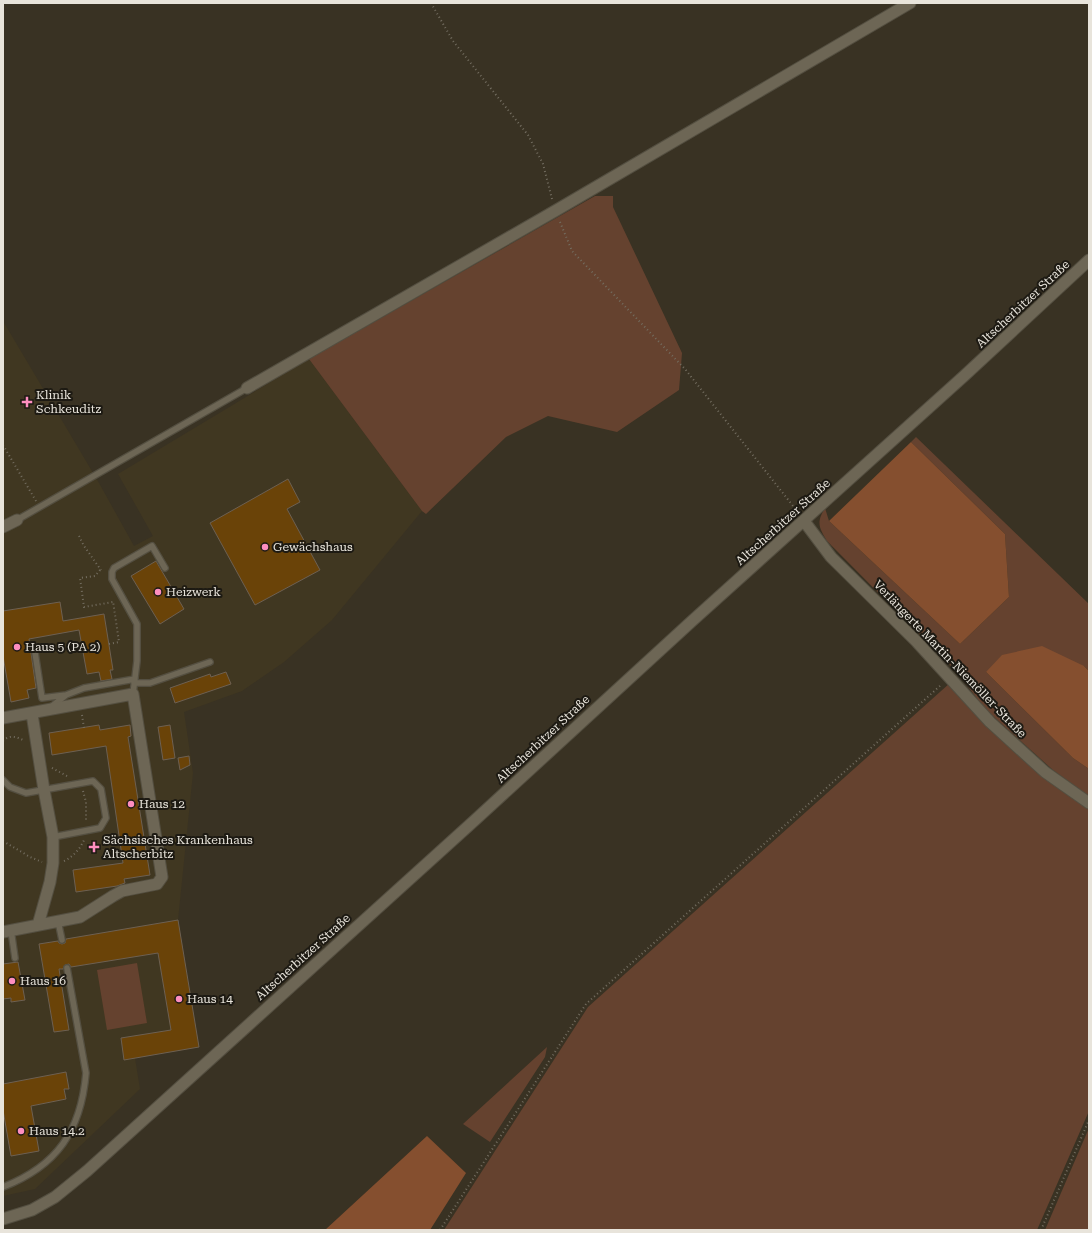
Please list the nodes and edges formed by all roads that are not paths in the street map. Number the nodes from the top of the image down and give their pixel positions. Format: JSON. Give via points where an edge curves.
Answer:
{"nodes":[{"id":1,"x":910,"y":3,"type":"edge"},
{"id":2,"x":1089,"y":260,"type":"edge"},
{"id":3,"x":247,"y":388,"type":"joint"},
{"id":4,"x":16,"y":520,"type":"joint"},
{"id":5,"x":804,"y":520,"type":"junction"},
{"id":6,"x":3,"y":527,"type":"edge"},
{"id":7,"x":165,"y":568,"type":"dead end"},
{"id":8,"x":34,"y":646,"type":"dead end"},
{"id":9,"x":210,"y":662,"type":"dead end"},
{"id":10,"x":134,"y":685,"type":"junction"},
{"id":11,"x":66,"y":695,"type":"junction"},
{"id":12,"x":46,"y":711,"type":"junction"},
{"id":13,"x":32,"y":714,"type":"junction"},
{"id":14,"x":3,"y":718,"type":"edge"},
{"id":15,"x":3,"y":780,"type":"edge"},
{"id":16,"x":44,"y":790,"type":"junction"},
{"id":17,"x":1089,"y":803,"type":"edge"},
{"id":18,"x":53,"y":837,"type":"junction"},
{"id":19,"x":58,"y":921,"type":"junction"},
{"id":20,"x":38,"y":925,"type":"junction"},
{"id":21,"x":5,"y":931,"type":"edge"},
{"id":22,"x":62,"y":940,"type":"dead end"},
{"id":23,"x":15,"y":958,"type":"dead end"},
{"id":24,"x":67,"y":968,"type":"dead end"},
{"id":25,"x":3,"y":1187,"type":"edge"},
{"id":26,"x":3,"y":1220,"type":"edge"}],
"edges":[{"from":1,"to":3,"type":"street"},
{"from":2,"to":5,"type":"street","name":"Altscherbitzer Straße"},
{"from":3,"to":4,"type":"lane"},
{"from":4,"to":6,"type":"street"},
{"from":5,"to":17,"type":"street","name":"Verlängerte Martin-Niemöller-Straße","via":[[831,557],[917,642],[990,722],[1040,767]]},
{"from":5,"to":26,"type":"street","name":"Altscherbitzer Straße","via":[[87,1170],[55,1197],[32,1210]]},
{"from":7,"to":10,"type":"lane","via":[[152,546],[114,568],[112,572],[112,579],[137,624]]},
{"from":8,"to":11,"type":"lane","via":[[42,698]]},
{"from":9,"to":10,"type":"lane","via":[[150,683]]},
{"from":10,"to":11,"type":"lane","via":[[84,688]]},
{"from":10,"to":12,"type":"street"},
{"from":10,"to":19,"type":"street","via":[[162,877],[157,884],[112,896],[80,917]]},
{"from":11,"to":12,"type":"lane"},
{"from":12,"to":13,"type":"street"},
{"from":13,"to":14,"type":"street"},
{"from":13,"to":16,"type":"street"},
{"from":15,"to":16,"type":"lane","via":[[10,787],[26,793]]},
{"from":16,"to":18,"type":"street"},
{"from":16,"to":18,"type":"lane","via":[[93,781],[101,789],[106,818],[100,828]]},
{"from":18,"to":20,"type":"street","via":[[50,882]]},
{"from":19,"to":20,"type":"street"},
{"from":19,"to":22,"type":"lane"},
{"from":20,"to":21,"type":"street"},
{"from":21,"to":23,"type":"lane"},
{"from":24,"to":25,"type":"lane","via":[[86,1073],[78,1115],[68,1139],[54,1156],[20,1181]]}]}
